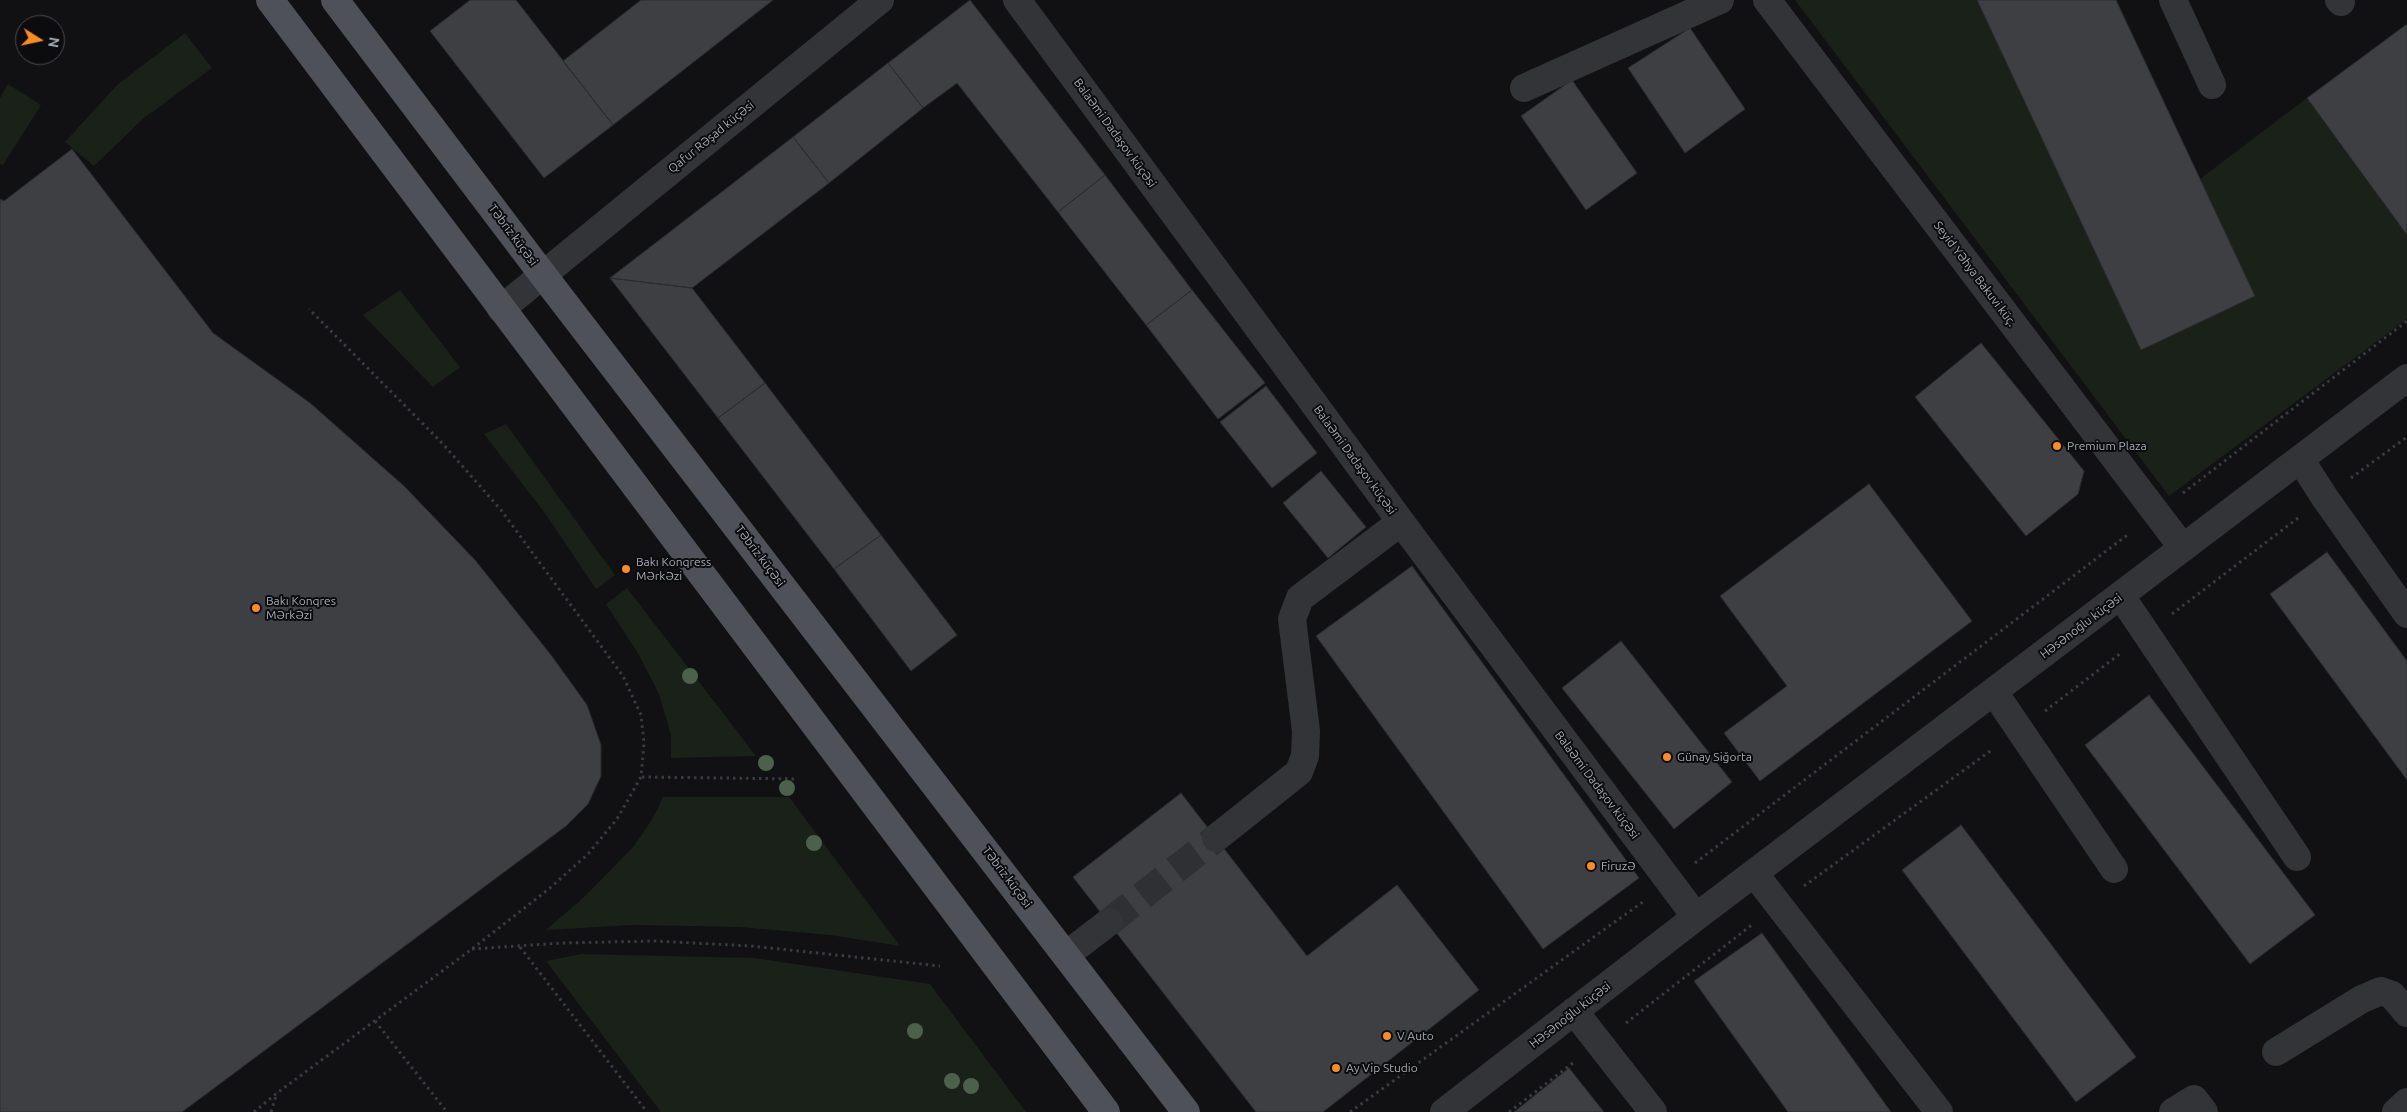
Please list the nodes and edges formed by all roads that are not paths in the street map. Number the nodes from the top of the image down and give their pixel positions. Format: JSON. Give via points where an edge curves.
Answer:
{"nodes":[{"id":1,"x":270,"y":0,"type":"edge"},
{"id":2,"x":335,"y":0,"type":"edge"},
{"id":3,"x":880,"y":0,"type":"edge"},
{"id":4,"x":1017,"y":0,"type":"edge"},
{"id":5,"x":1720,"y":0,"type":"edge"},
{"id":6,"x":1767,"y":0,"type":"edge"},
{"id":7,"x":2173,"y":0,"type":"edge"},
{"id":8,"x":2212,"y":85,"type":"dead end"},
{"id":9,"x":1524,"y":88,"type":"dead end"},
{"id":10,"x":543,"y":275,"type":"junction"},
{"id":11,"x":501,"y":309,"type":"junction"},
{"id":12,"x":2407,"y":378,"type":"edge"},
{"id":13,"x":2300,"y":459,"type":"junction"},
{"id":14,"x":1401,"y":522,"type":"junction"},
{"id":15,"x":2183,"y":548,"type":"junction"},
{"id":16,"x":2121,"y":596,"type":"junction"},
{"id":17,"x":2407,"y":614,"type":"edge"},
{"id":18,"x":1994,"y":692,"type":"junction"},
{"id":19,"x":1216,"y":838,"type":"tunnel mouth"},
{"id":20,"x":2297,"y":857,"type":"dead end"},
{"id":21,"x":2114,"y":869,"type":"dead end"},
{"id":22,"x":1754,"y":873,"type":"junction"},
{"id":23,"x":1696,"y":917,"type":"junction"},
{"id":24,"x":1109,"y":922,"type":"tunnel mouth"},
{"id":25,"x":1066,"y":954,"type":"junction"},
{"id":26,"x":1574,"y":1012,"type":"junction"},
{"id":27,"x":2407,"y":1013,"type":"edge"},
{"id":28,"x":2276,"y":1052,"type":"dead end"},
{"id":29,"x":2407,"y":1102,"type":"edge"},
{"id":30,"x":1106,"y":1112,"type":"edge"},
{"id":31,"x":1186,"y":1112,"type":"edge"},
{"id":32,"x":1444,"y":1112,"type":"edge"},
{"id":33,"x":1654,"y":1112,"type":"edge"},
{"id":34,"x":1940,"y":1112,"type":"edge"},
{"id":35,"x":2173,"y":1112,"type":"edge"},
{"id":36,"x":2204,"y":1112,"type":"edge"},
{"id":37,"x":2396,"y":1112,"type":"edge"}],
"edges":[{"from":1,"to":11,"type":"main road"},
{"from":2,"to":10,"type":"main road","name":"Təbriz küçəsi"},
{"from":3,"to":10,"type":"street","name":"Qafur Rəşad küçəsi"},
{"from":4,"to":14,"type":"street","name":"Balaəmi Dadaşov küçəsi"},
{"from":5,"to":9,"type":"street"},
{"from":6,"to":15,"type":"street","name":"Seyid Yəhya Bakuvi küç."},
{"from":7,"to":8,"type":"street"},
{"from":10,"to":11,"type":"street","name":"Qafur Rəşad küçəsi"},
{"from":10,"to":25,"type":"main road","name":"Təbriz küçəsi"},
{"from":11,"to":30,"type":"main road"},
{"from":12,"to":13,"type":"street","name":"Həsənoğlu küçəsi"},
{"from":13,"to":15,"type":"street","name":"Həsənoğlu küçəsi"},
{"from":13,"to":17,"type":"street"},
{"from":14,"to":19,"type":"street","via":[[1300,598],[1292,619],[1306,730],[1305,756],[1299,772]]},
{"from":14,"to":23,"type":"street","name":"Balaəmi Dadaşov küçəsi"},
{"from":15,"to":16,"type":"street","name":"Həsənoğlu küçəsi"},
{"from":16,"to":18,"type":"street","name":"Həsənoğlu küçəsi"},
{"from":16,"to":20,"type":"street"},
{"from":18,"to":21,"type":"street"},
{"from":18,"to":22,"type":"street","name":"Həsənoğlu küçəsi"},
{"from":22,"to":23,"type":"street","name":"Həsənoğlu küçəsi"},
{"from":22,"to":34,"type":"street"},
{"from":23,"to":26,"type":"street","name":"Həsənoğlu küçəsi"},
{"from":24,"to":25,"type":"street"},
{"from":25,"to":31,"type":"main road","name":"Təbriz küçəsi"},
{"from":26,"to":32,"type":"street","name":"Həsənoğlu küçəsi"},
{"from":26,"to":33,"type":"street"},
{"from":27,"to":28,"type":"street","via":[[2392,995],[2381,992],[2362,999]]},
{"from":29,"to":37,"type":"street"},
{"from":35,"to":36,"type":"street","via":[[2194,1099]]}]}
